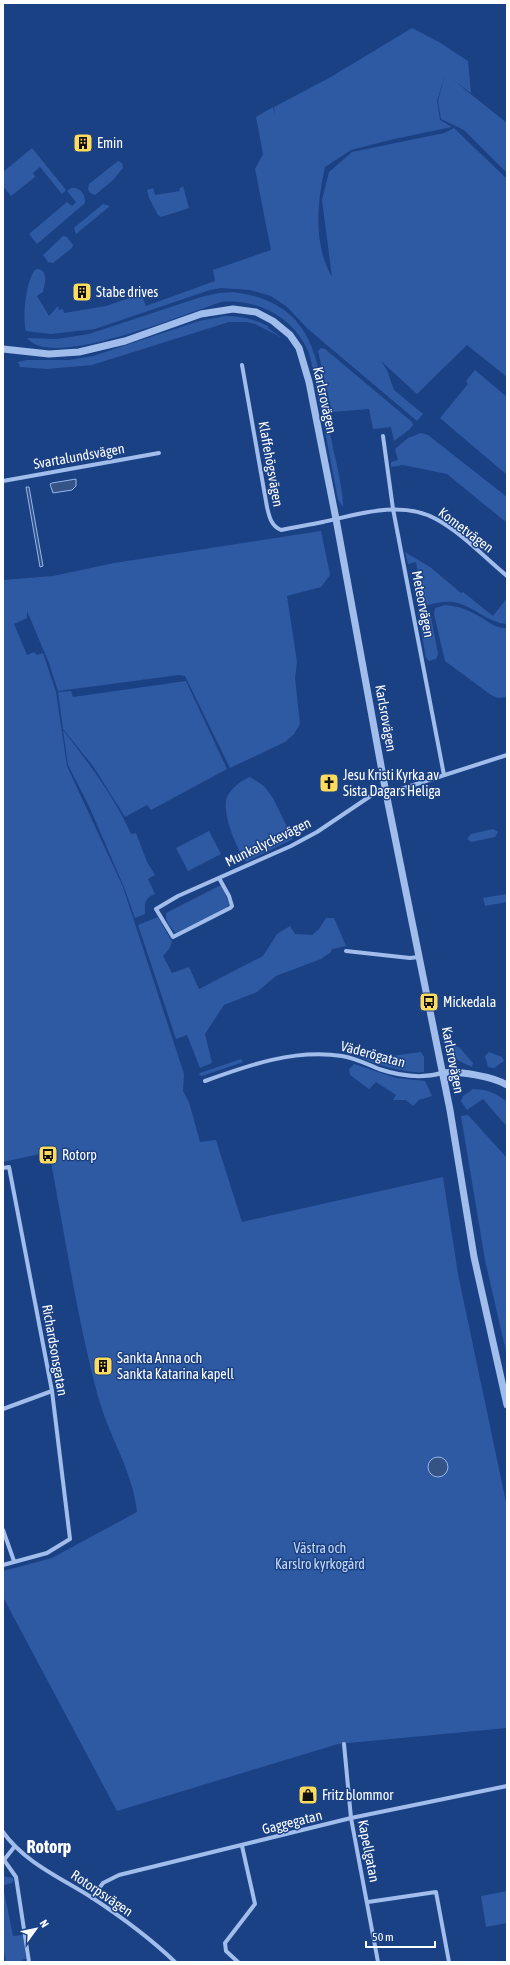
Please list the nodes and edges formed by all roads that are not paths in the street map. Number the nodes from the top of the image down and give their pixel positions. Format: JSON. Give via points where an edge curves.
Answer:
{"nodes":[{"id":1,"x":3,"y":349,"type":"edge"},
{"id":2,"x":242,"y":365,"type":"dead end"},
{"id":3,"x":383,"y":436,"type":"dead end"},
{"id":4,"x":159,"y":453,"type":"dead end"},
{"id":5,"x":3,"y":481,"type":"edge"},
{"id":6,"x":393,"y":509,"type":"junction"},
{"id":7,"x":336,"y":519,"type":"junction"},
{"id":8,"x":507,"y":576,"type":"edge"},
{"id":9,"x":507,"y":755,"type":"edge"},
{"id":10,"x":444,"y":775,"type":"junction"},
{"id":11,"x":386,"y":793,"type":"junction"},
{"id":12,"x":219,"y":878,"type":"junction"},
{"id":13,"x":346,"y":951,"type":"dead end"},
{"id":14,"x":420,"y":957,"type":"junction"},
{"id":15,"x":442,"y":1073,"type":"junction"},
{"id":16,"x":204,"y":1081,"type":"dead end"},
{"id":17,"x":507,"y":1085,"type":"edge"},
{"id":18,"x":3,"y":1168,"type":"edge"},
{"id":19,"x":52,"y":1391,"type":"junction"},
{"id":20,"x":507,"y":1405,"type":"edge"},
{"id":21,"x":3,"y":1409,"type":"edge"},
{"id":22,"x":3,"y":1530,"type":"edge"},
{"id":23,"x":14,"y":1561,"type":"junction"},
{"id":24,"x":3,"y":1565,"type":"edge"},
{"id":25,"x":344,"y":1744,"type":"dead end"},
{"id":26,"x":507,"y":1786,"type":"edge"},
{"id":27,"x":351,"y":1818,"type":"junction"},
{"id":28,"x":3,"y":1832,"type":"edge"},
{"id":29,"x":15,"y":1846,"type":"junction"},
{"id":30,"x":242,"y":1846,"type":"junction"},
{"id":31,"x":4,"y":1860,"type":"edge"},
{"id":32,"x":92,"y":1898,"type":"junction"},
{"id":33,"x":368,"y":1902,"type":"junction"},
{"id":34,"x":29,"y":1962,"type":"edge"},
{"id":35,"x":175,"y":1962,"type":"edge"},
{"id":36,"x":238,"y":1962,"type":"edge"},
{"id":37,"x":378,"y":1962,"type":"edge"},
{"id":38,"x":449,"y":1962,"type":"edge"}],
"edges":[{"from":1,"to":7,"type":"street","name":"Karlsrovägen","via":[[49,354],[79,352],[125,341],[213,311],[246,309],[264,315],[290,335],[302,358]]},
{"from":2,"to":7,"type":"street","name":"Klaffehögsvägen","via":[[270,520],[281,530]]},
{"from":3,"to":6,"type":"street","name":"Meteorvägen"},
{"from":4,"to":5,"type":"street","name":"Svartalundsvägen"},
{"from":6,"to":7,"type":"street","name":"Kometvägen"},
{"from":6,"to":8,"type":"street","name":"Kometvägen","via":[[436,519]]},
{"from":6,"to":10,"type":"street","name":"Meteorvägen"},
{"from":7,"to":11,"type":"street","name":"Karlsrovägen"},
{"from":9,"to":10,"type":"street","name":"Munkalyckevägen"},
{"from":10,"to":11,"type":"street","name":"Munkalyckevägen"},
{"from":11,"to":12,"type":"street","name":"Munkalyckevägen","via":[[375,793],[313,834]]},
{"from":11,"to":14,"type":"street","name":"Karlsrovägen"},
{"from":12,"to":12,"type":"street","name":"Munkalyckevägen","via":[[156,909],[174,937],[232,906]]},
{"from":13,"to":14,"type":"street"},
{"from":14,"to":15,"type":"street","name":"Karlsrovägen"},
{"from":15,"to":16,"type":"street","name":"Väderögatan","via":[[416,1077],[380,1069],[344,1056],[298,1054],[268,1060]]},
{"from":15,"to":17,"type":"street","via":[[463,1074]]},
{"from":15,"to":20,"type":"street","name":"Karlsrovägen","via":[[474,1257]]},
{"from":18,"to":19,"type":"street","name":"Richardsonsgatan","via":[[9,1167]]},
{"from":19,"to":21,"type":"street"},
{"from":19,"to":23,"type":"street","name":"Richardsonsgatan","via":[[70,1539],[47,1553]]},
{"from":22,"to":23,"type":"street"},
{"from":23,"to":24,"type":"street"},
{"from":25,"to":27,"type":"street","name":"Kapellgatan"},
{"from":26,"to":27,"type":"street","name":"Gaggegatan"},
{"from":27,"to":30,"type":"street","name":"Gaggegatan"},
{"from":27,"to":33,"type":"street","name":"Kapellgatan"},
{"from":28,"to":29,"type":"street","name":"Rotorpsvägen"},
{"from":29,"to":31,"type":"street"},
{"from":29,"to":32,"type":"street","name":"Rotorpsvägen","via":[[35,1863]]},
{"from":30,"to":32,"type":"street","name":"Gaggegatan","via":[[119,1874],[103,1883]]},
{"from":30,"to":36,"type":"street","via":[[255,1904],[225,1943],[226,1951]]},
{"from":31,"to":34,"type":"street","via":[[16,1878]]},
{"from":32,"to":35,"type":"street","name":"Rotorpsvägen","via":[[133,1927]]},
{"from":33,"to":37,"type":"street","name":"Kapellgatan"},
{"from":33,"to":38,"type":"street","via":[[436,1892]]}]}
